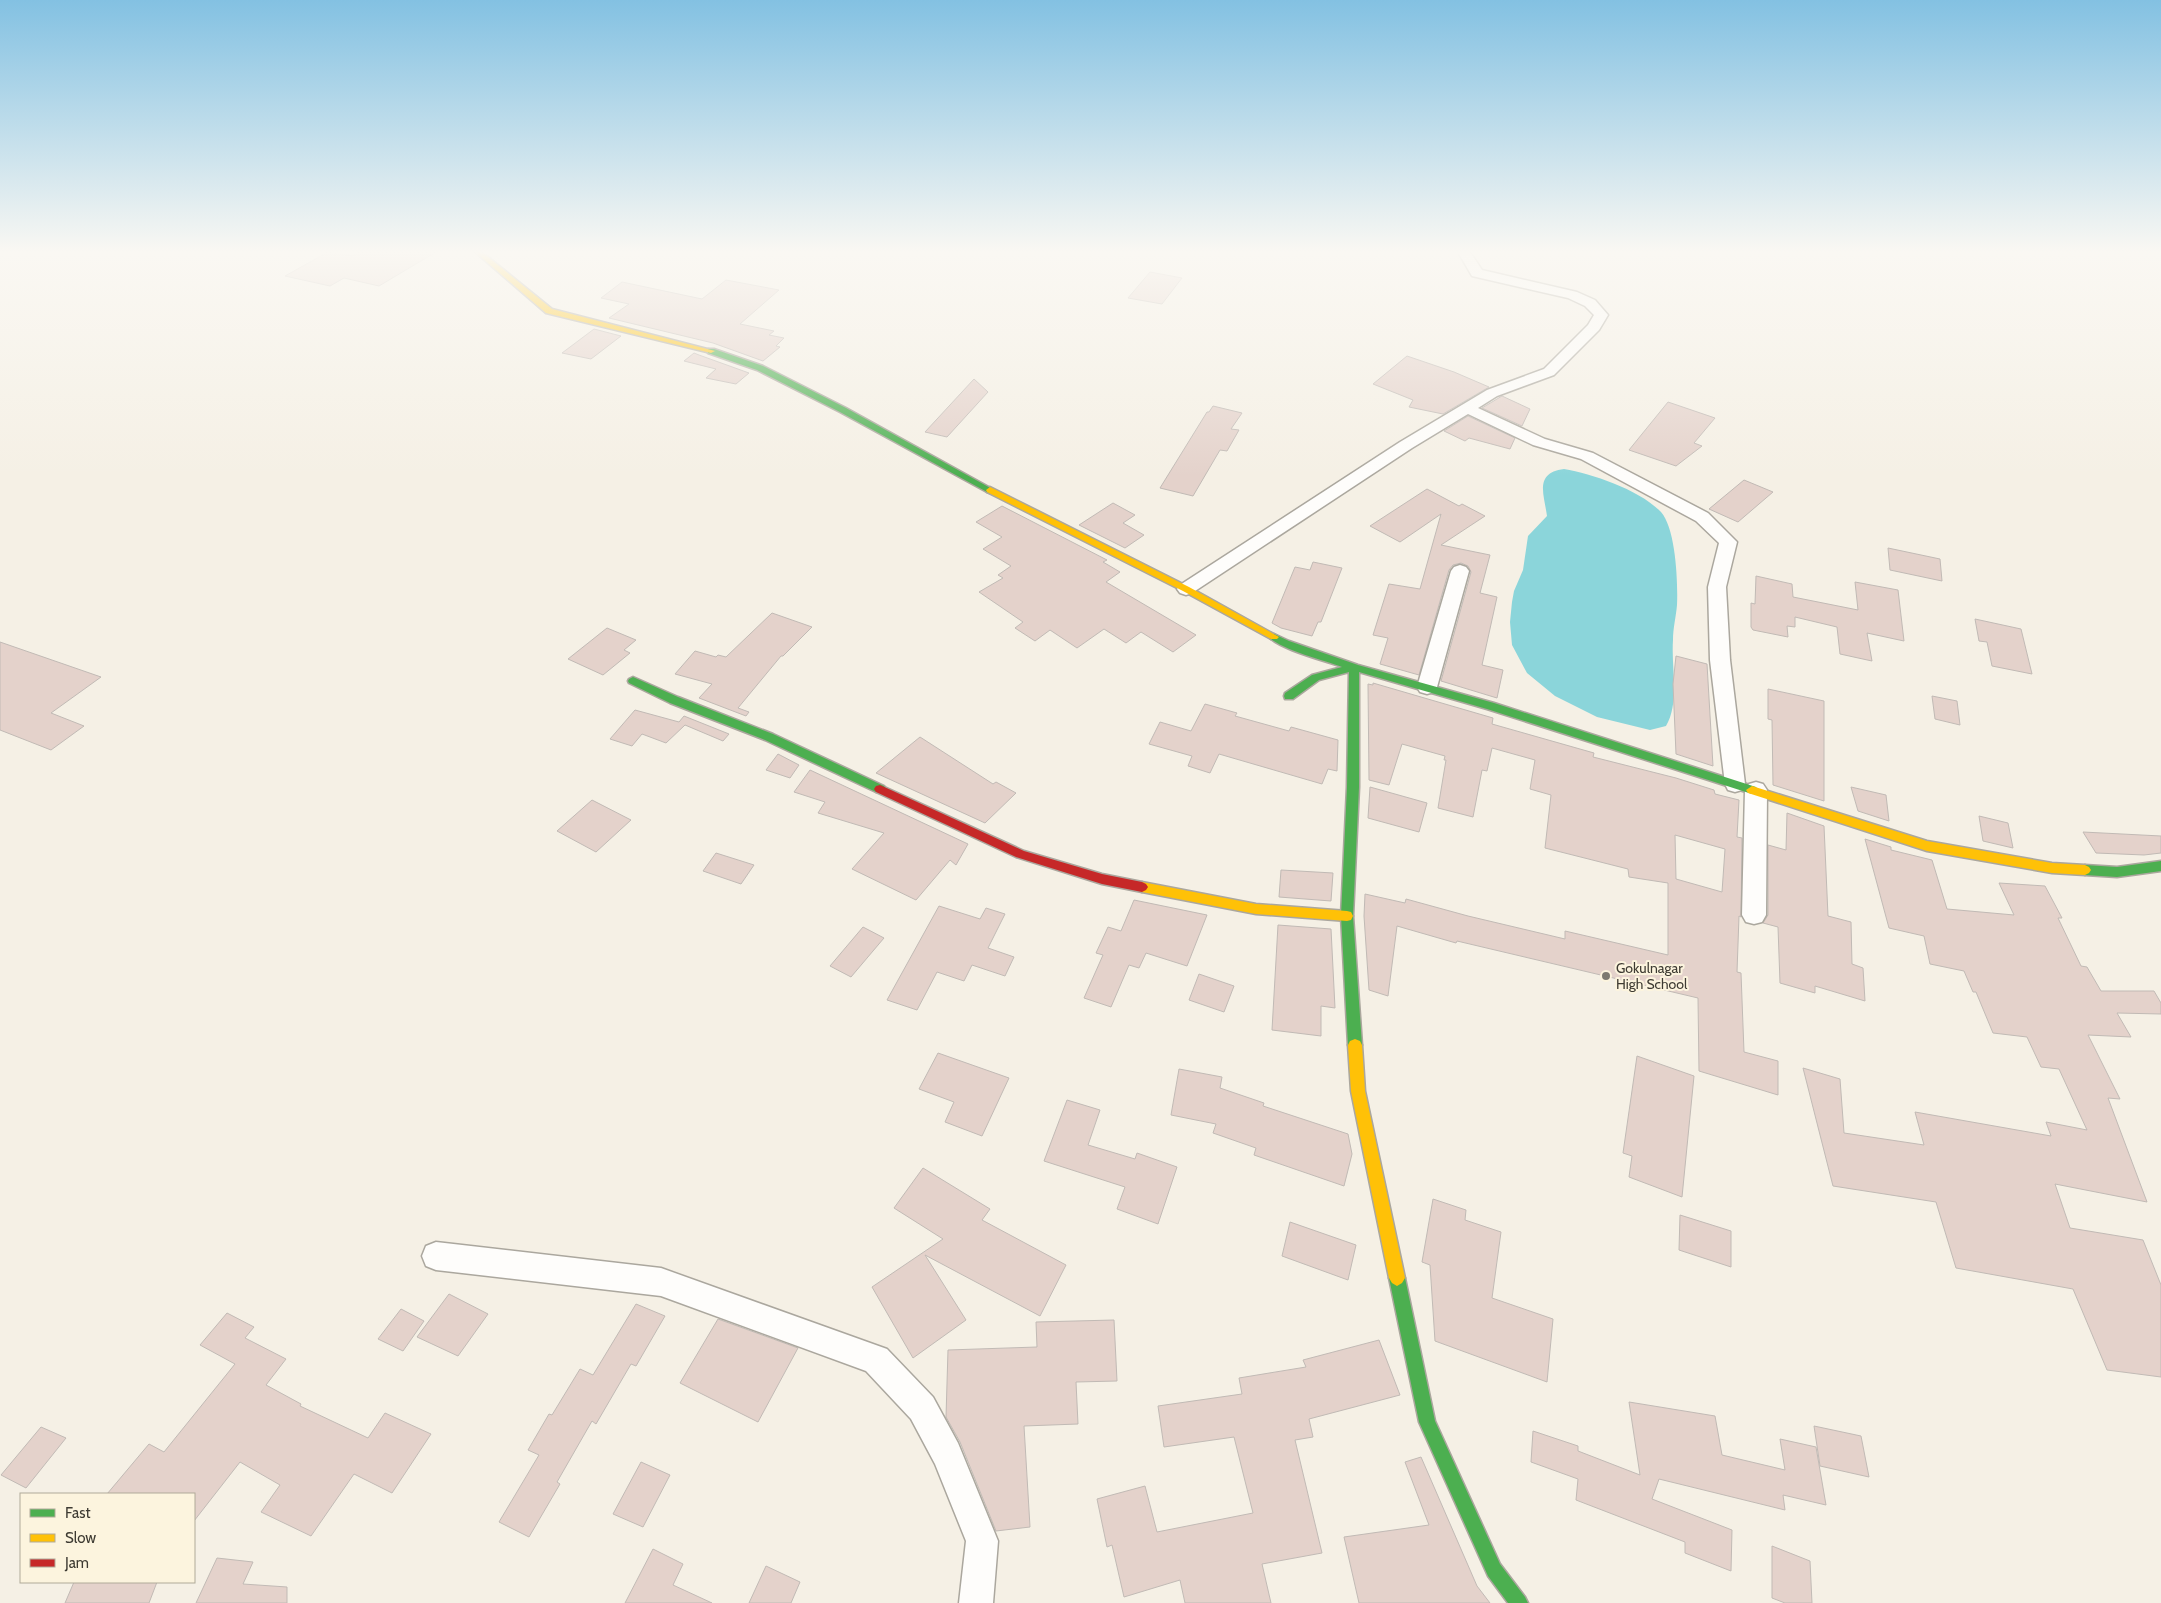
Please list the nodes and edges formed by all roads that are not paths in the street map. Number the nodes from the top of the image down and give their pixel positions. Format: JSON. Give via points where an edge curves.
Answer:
{"nodes":[{"id":1,"x":614,"y":327,"type":"edge"},
{"id":2,"x":1594,"y":327,"type":"edge"},
{"id":3,"x":1467,"y":408,"type":"junction"},
{"id":4,"x":1460,"y":571,"type":"dead end"},
{"id":5,"x":1186,"y":589,"type":"junction"},
{"id":6,"x":1354,"y":667,"type":"junction"},
{"id":7,"x":633,"y":681,"type":"dead end"},
{"id":8,"x":1427,"y":687,"type":"junction"},
{"id":9,"x":1289,"y":696,"type":"dead end"},
{"id":10,"x":1735,"y":784,"type":"junction"},
{"id":11,"x":1756,"y":790,"type":"junction"},
{"id":12,"x":2161,"y":866,"type":"edge"},
{"id":13,"x":1754,"y":915,"type":"dead end"},
{"id":14,"x":1347,"y":916,"type":"junction"},
{"id":15,"x":436,"y":1256,"type":"dead end"},
{"id":16,"x":976,"y":1603,"type":"edge"},
{"id":17,"x":1519,"y":1603,"type":"edge"}],
"edges":[{"from":1,"to":5,"type":"street","via":[[706,349],[760,368],[950,470]]},
{"from":2,"to":3,"type":"street","via":[[1549,372],[1492,393]]},
{"from":3,"to":5,"type":"street"},
{"from":3,"to":10,"type":"street","via":[[1539,442],[1587,456],[1702,517],[1728,542],[1717,587],[1720,660]]},
{"from":4,"to":8,"type":"street"},
{"from":5,"to":6,"type":"street","via":[[1285,643]]},
{"from":6,"to":8,"type":"street"},
{"from":6,"to":9,"type":"street","via":[[1316,677]]},
{"from":6,"to":14,"type":"street"},
{"from":7,"to":14,"type":"street","via":[[769,737],[1020,854],[1102,879],[1205,900],[1256,909]]},
{"from":8,"to":10,"type":"street"},
{"from":10,"to":11,"type":"street"},
{"from":11,"to":12,"type":"street","via":[[1927,846],[2052,868],[2117,872]]},
{"from":11,"to":13,"type":"street"},
{"from":14,"to":17,"type":"street","via":[[1358,1091],[1427,1422],[1494,1570]]},
{"from":15,"to":16,"type":"street","via":[[661,1282],[876,1360],[922,1408],[947,1454],[982,1541]]}]}
